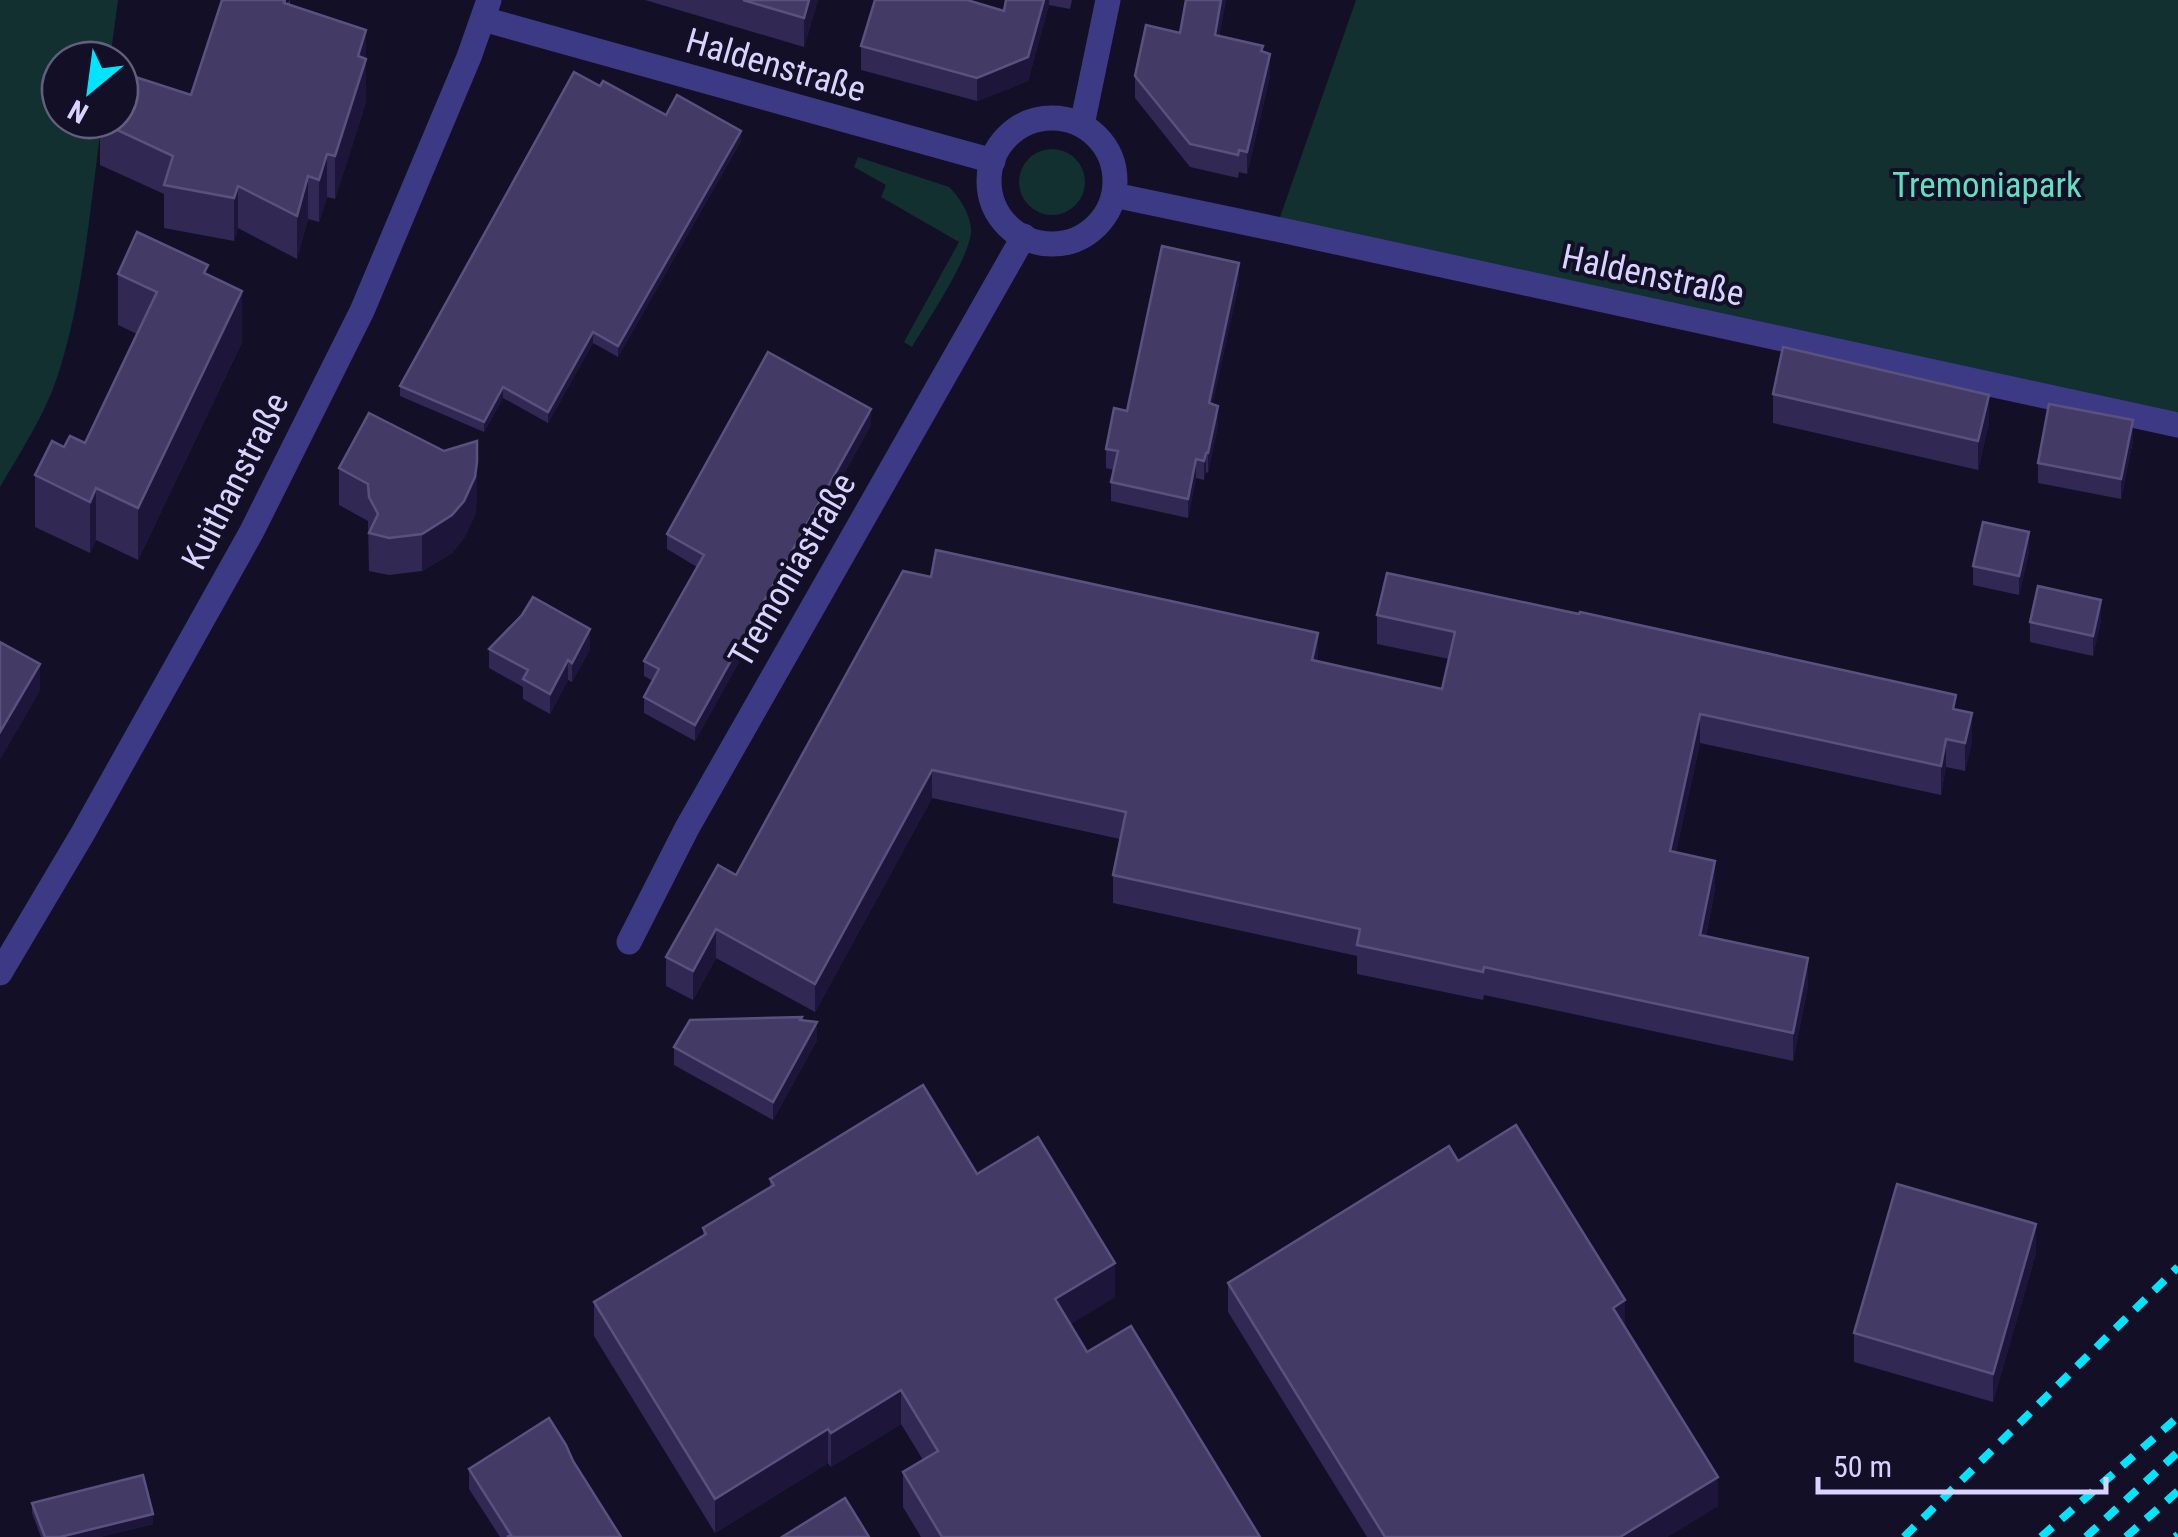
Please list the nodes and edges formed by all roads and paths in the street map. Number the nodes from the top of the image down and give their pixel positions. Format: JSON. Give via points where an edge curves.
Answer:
{"nodes":[{"id":1,"x":1108,"y":0,"type":"edge"},
{"id":2,"x":486,"y":10,"type":"edge"},
{"id":3,"x":1082,"y":125,"type":"junction"},
{"id":4,"x":993,"y":161,"type":"junction"},
{"id":5,"x":1114,"y":196,"type":"junction"},
{"id":6,"x":1024,"y":236,"type":"junction"},
{"id":7,"x":2178,"y":425,"type":"edge"},
{"id":8,"x":629,"y":942,"type":"dead end"},
{"id":9,"x":0,"y":973,"type":"edge"}],
"edges":[{"from":1,"to":3,"type":"street"},
{"from":2,"to":4,"type":"street","name":"Haldenstraße"},
{"from":2,"to":9,"type":"street","name":"Kuithanstraße","via":[[362,310],[252,531]]},
{"from":3,"to":4,"type":"street","via":[[1047,118],[1025,124],[1002,142]]},
{"from":3,"to":5,"type":"street","via":[[1110,156]]},
{"from":4,"to":6,"type":"street","via":[[992,200]]},
{"from":5,"to":6,"type":"street","via":[[1099,223],[1078,238],[1045,243]]},
{"from":5,"to":7,"type":"street","name":"Haldenstraße"},
{"from":6,"to":8,"type":"street","name":"Tremoniastraße","via":[[686,828]]}]}
